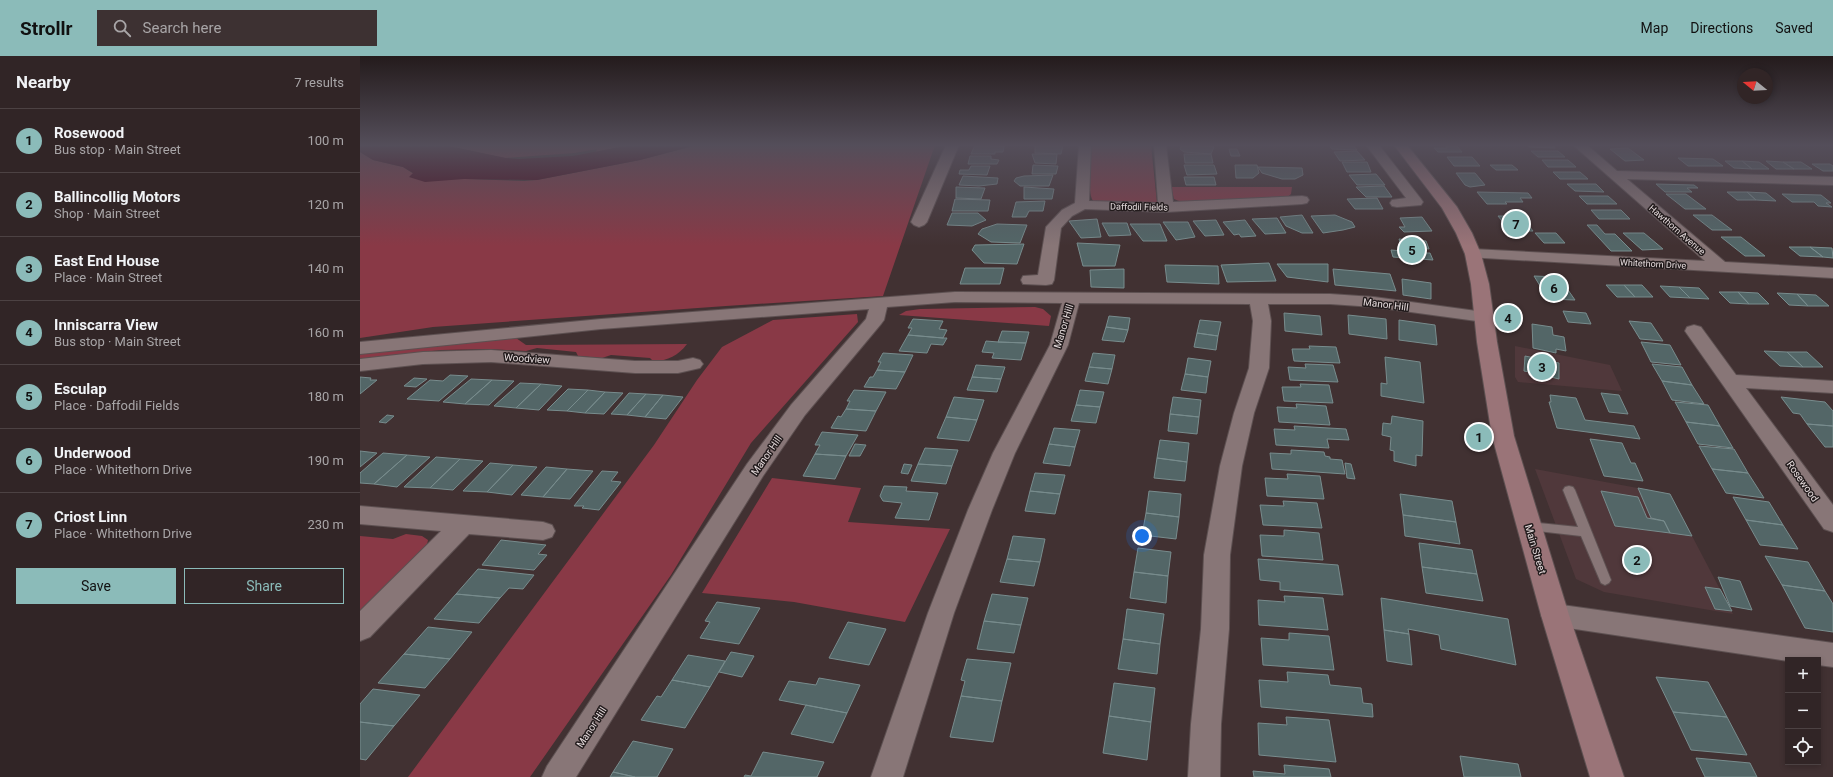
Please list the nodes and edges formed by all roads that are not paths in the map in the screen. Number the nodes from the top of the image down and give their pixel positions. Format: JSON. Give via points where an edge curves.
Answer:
{"nodes":[{"id":1,"x":938,"y":179,"type":"edge"},
{"id":2,"x":1083,"y":179,"type":"edge"},
{"id":3,"x":1163,"y":179,"type":"edge"},
{"id":4,"x":1398,"y":179,"type":"edge"},
{"id":5,"x":1426,"y":179,"type":"edge"},
{"id":6,"x":1618,"y":179,"type":"edge"},
{"id":7,"x":1747,"y":179,"type":"edge"},
{"id":8,"x":1833,"y":181,"type":"edge"},
{"id":9,"x":1302,"y":200,"type":"dead end"},
{"id":10,"x":1397,"y":203,"type":"dead end"},
{"id":11,"x":1082,"y":205,"type":"junction"},
{"id":12,"x":1166,"y":208,"type":"junction"},
{"id":13,"x":919,"y":222,"type":"dead end"},
{"id":14,"x":1473,"y":254,"type":"junction"},
{"id":15,"x":1721,"y":267,"type":"junction"},
{"id":16,"x":1833,"y":273,"type":"edge"},
{"id":17,"x":1029,"y":280,"type":"dead end"},
{"id":18,"x":1072,"y":298,"type":"junction"},
{"id":19,"x":1258,"y":300,"type":"junction"},
{"id":20,"x":879,"y":303,"type":"junction"},
{"id":21,"x":1484,"y":317,"type":"junction"},
{"id":22,"x":1694,"y":331,"type":"dead end"},
{"id":23,"x":360,"y":348,"type":"edge"},
{"id":24,"x":693,"y":364,"type":"dead end"},
{"id":25,"x":360,"y":366,"type":"edge"},
{"id":26,"x":1732,"y":381,"type":"junction"},
{"id":27,"x":1833,"y":387,"type":"edge"},
{"id":28,"x":1569,"y":490,"type":"dead end"},
{"id":29,"x":360,"y":516,"type":"edge"},
{"id":30,"x":1833,"y":523,"type":"edge"},
{"id":31,"x":463,"y":524,"type":"junction"},
{"id":32,"x":1529,"y":526,"type":"junction"},
{"id":33,"x":543,"y":531,"type":"dead end"},
{"id":34,"x":1586,"y":532,"type":"junction"},
{"id":35,"x":1605,"y":580,"type":"dead end"},
{"id":36,"x":1555,"y":615,"type":"junction"},
{"id":37,"x":360,"y":629,"type":"edge"},
{"id":38,"x":1833,"y":655,"type":"edge"},
{"id":39,"x":558,"y":777,"type":"edge"},
{"id":40,"x":887,"y":777,"type":"edge"},
{"id":41,"x":1204,"y":777,"type":"edge"},
{"id":42,"x":1607,"y":777,"type":"edge"}],
"edges":[{"from":1,"to":13,"type":"street"},
{"from":2,"to":11,"type":"street"},
{"from":3,"to":12,"type":"street"},
{"from":4,"to":10,"type":"street","via":[[1416,202]]},
{"from":5,"to":14,"type":"main road","name":"Main Street","via":[[1454,216]]},
{"from":6,"to":15,"type":"street","name":"Hawthorn Avenue"},
{"from":7,"to":8,"type":"street"},
{"from":9,"to":12,"type":"street","name":"Daffodil Fields"},
{"from":11,"to":12,"type":"street","name":"Daffodil Fields"},
{"from":11,"to":17,"type":"street","via":[[1067,213],[1054,227],[1046,280]]},
{"from":14,"to":15,"type":"street","name":"Whitethorn Drive"},
{"from":14,"to":21,"type":"main road","name":"Main Street"},
{"from":15,"to":16,"type":"street","name":"Whitethorn Drive"},
{"from":18,"to":19,"type":"street","name":"Manor Hill"},
{"from":18,"to":20,"type":"street","name":"Manor Hill","via":[[955,297]]},
{"from":18,"to":40,"type":"street","name":"Manor Hill","via":[[1059,345],[1004,453],[980,510],[941,613]]},
{"from":19,"to":21,"type":"street","name":"Manor Hill","via":[[1330,299],[1374,302]]},
{"from":19,"to":41,"type":"street","via":[[1262,321],[1259,368],[1244,413],[1231,466],[1217,555],[1215,629]]},
{"from":20,"to":23,"type":"street","via":[[601,324]]},
{"from":20,"to":39,"type":"street","name":"Manor Hill","via":[[875,320],[798,410],[755,470]]},
{"from":21,"to":32,"type":"main road","name":"Main Street","via":[[1503,436]]},
{"from":22,"to":26,"type":"street","name":"Rosewood"},
{"from":24,"to":25,"type":"street","name":"Woodview","via":[[648,367],[491,356],[423,358]]},
{"from":26,"to":27,"type":"street"},
{"from":26,"to":30,"type":"street","name":"Rosewood"},
{"from":28,"to":34,"type":"lane"},
{"from":29,"to":31,"type":"street"},
{"from":31,"to":33,"type":"street"},
{"from":31,"to":37,"type":"street"},
{"from":32,"to":34,"type":"lane"},
{"from":32,"to":36,"type":"main road","name":"Main Street"},
{"from":34,"to":35,"type":"lane"},
{"from":36,"to":38,"type":"street"},
{"from":36,"to":42,"type":"main road","name":"Main Street"}]}
